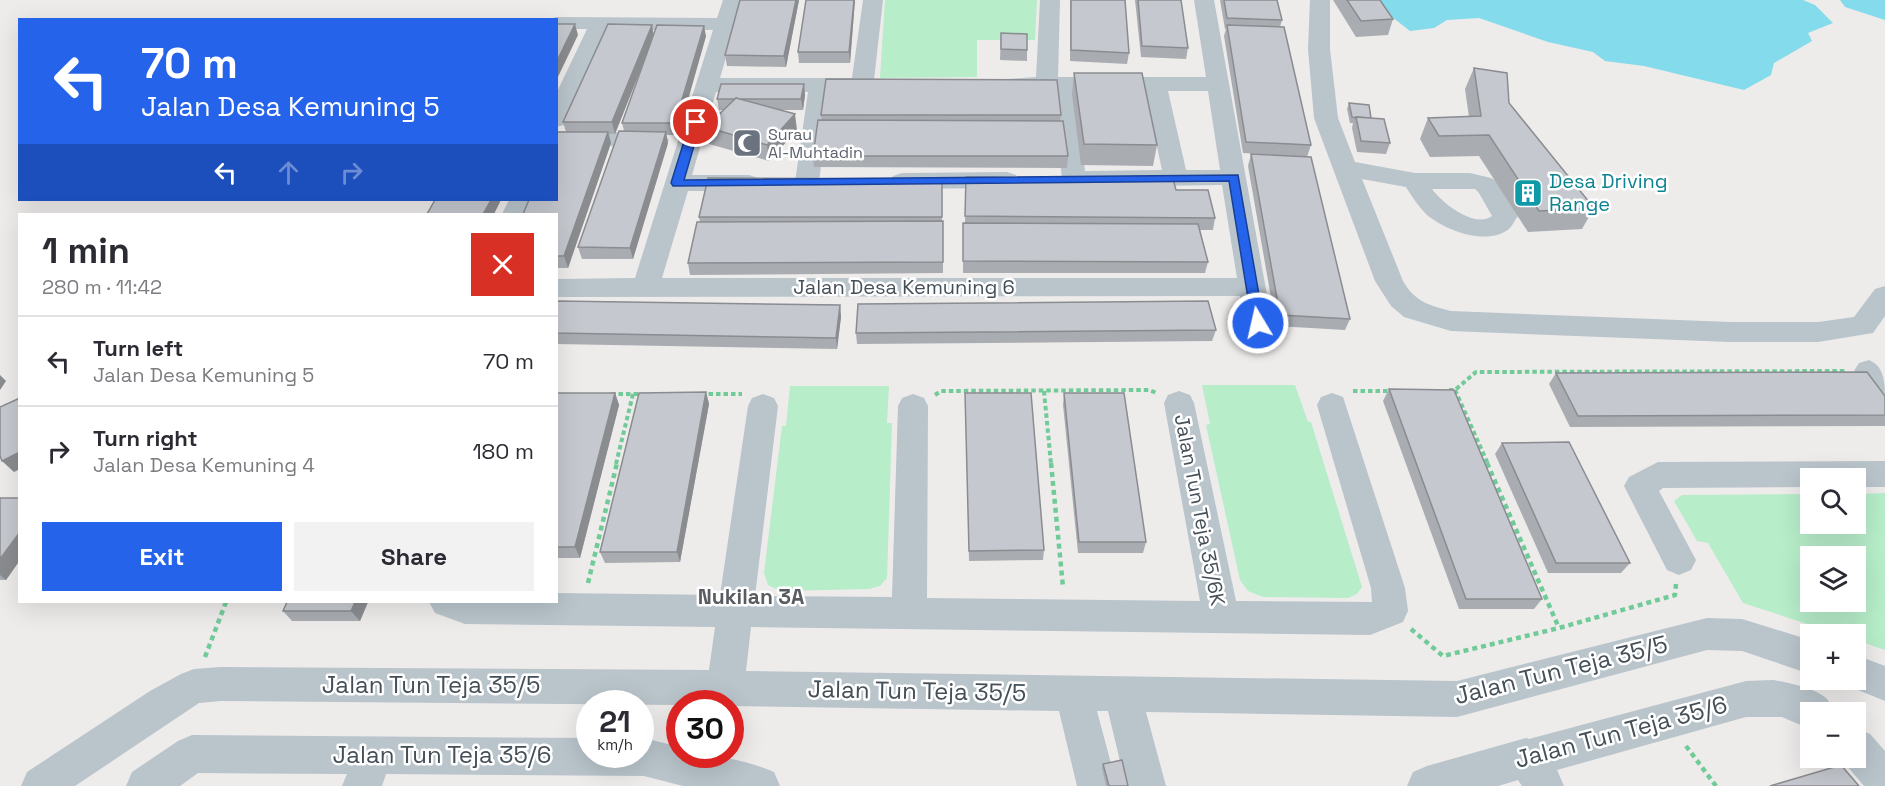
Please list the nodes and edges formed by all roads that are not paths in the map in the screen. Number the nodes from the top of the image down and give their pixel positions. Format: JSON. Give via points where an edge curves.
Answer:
{"nodes":[{"id":1,"x":733,"y":0,"type":"edge"},
{"id":2,"x":873,"y":0,"type":"edge"},
{"id":3,"x":1050,"y":0,"type":"edge"},
{"id":4,"x":1204,"y":0,"type":"edge"},
{"id":5,"x":1320,"y":0,"type":"edge"},
{"id":6,"x":558,"y":23,"type":"edge"},
{"id":7,"x":600,"y":24,"type":"junction"},
{"id":8,"x":726,"y":24,"type":"junction"},
{"id":9,"x":989,"y":84,"type":"edge"},
{"id":10,"x":1055,"y":84,"type":"junction"},
{"id":11,"x":1155,"y":84,"type":"junction"},
{"id":12,"x":1218,"y":84,"type":"junction"},
{"id":13,"x":707,"y":85,"type":"junction"},
{"id":14,"x":820,"y":85,"type":"junction"},
{"id":15,"x":862,"y":85,"type":"junction"},
{"id":16,"x":885,"y":85,"type":"edge"},
{"id":17,"x":558,"y":116,"type":"edge"},
{"id":18,"x":558,"y":138,"type":"edge"},
{"id":19,"x":690,"y":140,"type":"junction"},
{"id":20,"x":1346,"y":168,"type":"junction"},
{"id":21,"x":1234,"y":177,"type":"junction"},
{"id":22,"x":1176,"y":178,"type":"junction"},
{"id":23,"x":1051,"y":179,"type":"junction"},
{"id":24,"x":876,"y":181,"type":"edge"},
{"id":25,"x":1414,"y":181,"type":"dead end"},
{"id":26,"x":677,"y":183,"type":"junction"},
{"id":27,"x":646,"y":287,"type":"junction"},
{"id":28,"x":1252,"y":287,"type":"junction"},
{"id":29,"x":558,"y":288,"type":"edge"},
{"id":30,"x":1885,"y":296,"type":"edge"},
{"id":31,"x":1258,"y":323,"type":"dead end"},
{"id":32,"x":1179,"y":403,"type":"road end"},
{"id":33,"x":1332,"y":405,"type":"road end"},
{"id":34,"x":763,"y":406,"type":"road end"},
{"id":35,"x":913,"y":406,"type":"road end"},
{"id":36,"x":1885,"y":474,"type":"edge"},
{"id":37,"x":1679,"y":560,"type":"road end"},
{"id":38,"x":450,"y":603,"type":"edge"},
{"id":39,"x":735,"y":611,"type":"junction"},
{"id":40,"x":909,"y":613,"type":"junction"},
{"id":41,"x":1221,"y":617,"type":"junction"},
{"id":42,"x":1800,"y":654,"type":"edge"},
{"id":43,"x":1866,"y":676,"type":"edge"},
{"id":44,"x":1885,"y":684,"type":"edge"},
{"id":45,"x":725,"y":688,"type":"junction"},
{"id":46,"x":1074,"y":693,"type":"junction"},
{"id":47,"x":1123,"y":694,"type":"junction"},
{"id":48,"x":1800,"y":705,"type":"edge"},
{"id":49,"x":1866,"y":759,"type":"edge"},
{"id":50,"x":368,"y":770,"type":"edge"},
{"id":51,"x":1535,"y":772,"type":"edge"},
{"id":52,"x":711,"y":780,"type":"edge"},
{"id":53,"x":1885,"y":781,"type":"edge"},
{"id":54,"x":41,"y":786,"type":"edge"},
{"id":55,"x":146,"y":786,"type":"edge"},
{"id":56,"x":760,"y":786,"type":"edge"},
{"id":57,"x":1097,"y":786,"type":"edge"},
{"id":58,"x":1146,"y":786,"type":"edge"},
{"id":59,"x":1427,"y":786,"type":"edge"}],
"edges":[{"from":1,"to":8,"type":"street"},
{"from":2,"to":15,"type":"street"},
{"from":3,"to":10,"type":"street"},
{"from":4,"to":12,"type":"street"},
{"from":5,"to":20,"type":"street","via":[[1319,49],[1326,118]]},
{"from":6,"to":7,"type":"street"},
{"from":7,"to":8,"type":"street"},
{"from":7,"to":17,"type":"street"},
{"from":8,"to":13,"type":"street"},
{"from":9,"to":10,"type":"street"},
{"from":10,"to":11,"type":"street"},
{"from":10,"to":23,"type":"street"},
{"from":11,"to":12,"type":"street"},
{"from":11,"to":22,"type":"street"},
{"from":12,"to":21,"type":"street"},
{"from":13,"to":14,"type":"street"},
{"from":13,"to":19,"type":"street"},
{"from":14,"to":15,"type":"street"},
{"from":14,"to":26,"type":"street","via":[[798,182]]},
{"from":15,"to":16,"type":"street"},
{"from":18,"to":19,"type":"street"},
{"from":19,"to":26,"type":"street"},
{"from":20,"to":25,"type":"street"},
{"from":20,"to":30,"type":"street","via":[[1396,297],[1410,310],[1451,321],[1818,332],[1863,326]]},
{"from":21,"to":22,"type":"street"},
{"from":21,"to":28,"type":"street"},
{"from":22,"to":23,"type":"street"},
{"from":23,"to":24,"type":"street"},
{"from":26,"to":27,"type":"street"},
{"from":27,"to":28,"type":"street","name":"Jalan Desa Kemuning 6"},
{"from":27,"to":29,"type":"street","name":"Jalan Desa Kemuning 6"},
{"from":28,"to":31,"type":"street"},
{"from":32,"to":41,"type":"street","name":"Jalan Tun Teja 35/6K"},
{"from":33,"to":41,"type":"street","via":[[1389,588],[1390,611],[1370,618]]},
{"from":34,"to":39,"type":"street"},
{"from":35,"to":40,"type":"street"},
{"from":36,"to":37,"type":"street","via":[[1658,475],[1640,486]]},
{"from":38,"to":39,"type":"street","via":[[465,608]]},
{"from":39,"to":40,"type":"street"},
{"from":39,"to":45,"type":"street"},
{"from":40,"to":41,"type":"street"},
{"from":42,"to":47,"type":"street","name":"Jalan Tun Teja 35/5","via":[[1742,635],[1707,634],[1457,699]]},
{"from":43,"to":44,"type":"street"},
{"from":45,"to":46,"type":"street","name":"Jalan Tun Teja 35/5"},
{"from":45,"to":54,"type":"street","name":"Jalan Tun Teja 35/5","via":[[194,686]]},
{"from":46,"to":47,"type":"street","name":"Jalan Tun Teja 35/5"},
{"from":46,"to":57,"type":"street"},
{"from":47,"to":58,"type":"street"},
{"from":48,"to":51,"type":"street","name":"Jalan Tun Teja 35/6","via":[[1774,696],[1746,699],[1667,720]]},
{"from":49,"to":53,"type":"street"},
{"from":50,"to":52,"type":"street","name":"Jalan Tun Teja 35/6","via":[[644,757]]},
{"from":50,"to":55,"type":"street","name":"Jalan Tun Teja 35/6","via":[[192,753]]},
{"from":51,"to":59,"type":"street","name":"Jalan Tun Teja 35/6"},
{"from":52,"to":56,"type":"street","name":"Jalan Tun Teja 35/6"}]}
